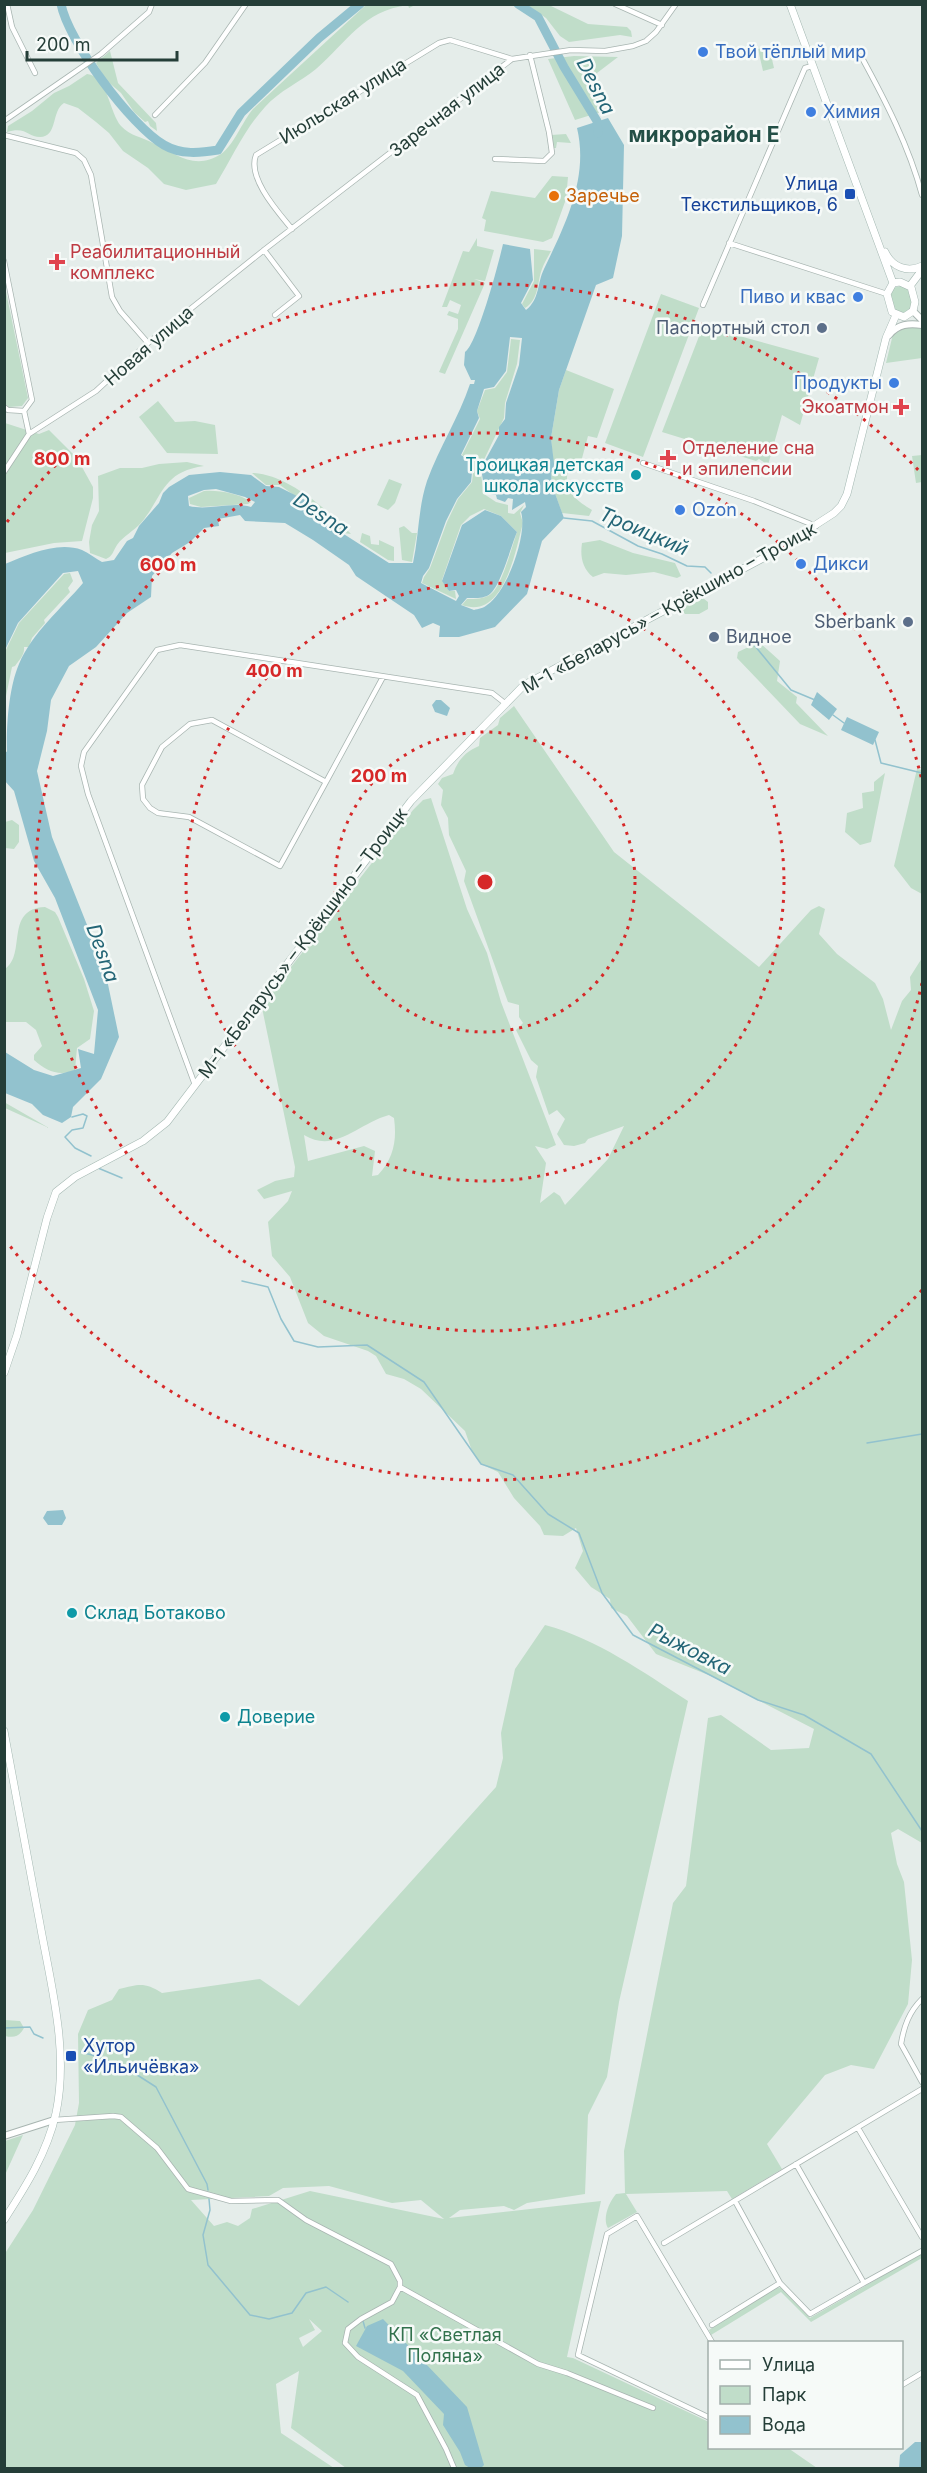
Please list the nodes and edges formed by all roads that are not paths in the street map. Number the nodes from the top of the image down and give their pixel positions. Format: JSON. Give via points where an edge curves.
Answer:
{"nodes":[{"id":1,"x":7,"y":4,"type":"edge"},
{"id":2,"x":152,"y":4,"type":"edge"},
{"id":3,"x":246,"y":4,"type":"edge"},
{"id":4,"x":615,"y":4,"type":"edge"},
{"id":5,"x":676,"y":4,"type":"edge"},
{"id":6,"x":790,"y":4,"type":"edge"},
{"id":7,"x":662,"y":25,"type":"junction"},
{"id":8,"x":530,"y":55,"type":"junction"},
{"id":9,"x":861,"y":56,"type":"dead end"},
{"id":10,"x":512,"y":59,"type":"junction"},
{"id":11,"x":812,"y":66,"type":"junction"},
{"id":12,"x":35,"y":72,"type":"dead end"},
{"id":13,"x":155,"y":115,"type":"dead end"},
{"id":14,"x":4,"y":122,"type":"edge"},
{"id":15,"x":4,"y":135,"type":"edge"},
{"id":16,"x":495,"y":159,"type":"dead end"},
{"id":17,"x":922,"y":195,"type":"edge"},
{"id":18,"x":292,"y":229,"type":"junction"},
{"id":19,"x":876,"y":237,"type":"junction"},
{"id":20,"x":729,"y":243,"type":"junction"},
{"id":21,"x":264,"y":250,"type":"junction"},
{"id":22,"x":4,"y":261,"type":"edge"},
{"id":23,"x":922,"y":268,"type":"edge"},
{"id":24,"x":893,"y":283,"type":"junction"},
{"id":25,"x":910,"y":286,"type":"junction"},
{"id":26,"x":887,"y":294,"type":"junction"},
{"id":27,"x":703,"y":305,"type":"dead end"},
{"id":28,"x":913,"y":311,"type":"junction"},
{"id":29,"x":275,"y":315,"type":"dead end"},
{"id":30,"x":896,"y":315,"type":"junction"},
{"id":31,"x":922,"y":320,"type":"edge"},
{"id":32,"x":922,"y":325,"type":"edge"},
{"id":33,"x":886,"y":338,"type":"junction"},
{"id":34,"x":148,"y":343,"type":"junction"},
{"id":35,"x":4,"y":407,"type":"edge"},
{"id":36,"x":24,"y":411,"type":"junction"},
{"id":37,"x":29,"y":435,"type":"junction"},
{"id":38,"x":643,"y":463,"type":"dead end"},
{"id":39,"x":5,"y":470,"type":"edge"},
{"id":40,"x":817,"y":526,"type":"junction"},
{"id":41,"x":383,"y":677,"type":"junction"},
{"id":42,"x":506,"y":704,"type":"junction"},
{"id":43,"x":326,"y":782,"type":"junction"},
{"id":44,"x":195,"y":1085,"type":"junction"},
{"id":45,"x":4,"y":1373,"type":"edge"},
{"id":46,"x":4,"y":1731,"type":"edge"},
{"id":47,"x":922,"y":2000,"type":"edge"},
{"id":48,"x":922,"y":2082,"type":"edge"},
{"id":49,"x":922,"y":2089,"type":"edge"},
{"id":50,"x":54,"y":2120,"type":"junction"},
{"id":51,"x":858,"y":2128,"type":"junction"},
{"id":52,"x":4,"y":2136,"type":"edge"},
{"id":53,"x":795,"y":2164,"type":"junction"},
{"id":54,"x":735,"y":2201,"type":"junction"},
{"id":55,"x":4,"y":2220,"type":"edge"},
{"id":56,"x":922,"y":2237,"type":"edge"},
{"id":57,"x":664,"y":2243,"type":"dead end"},
{"id":58,"x":922,"y":2251,"type":"edge"},
{"id":59,"x":780,"y":2283,"type":"junction"},
{"id":60,"x":864,"y":2283,"type":"junction"},
{"id":61,"x":400,"y":2288,"type":"junction"},
{"id":62,"x":712,"y":2325,"type":"dead end"},
{"id":63,"x":711,"y":2341,"type":"edge"},
{"id":64,"x":922,"y":2373,"type":"edge"},
{"id":65,"x":903,"y":2384,"type":"edge"},
{"id":66,"x":653,"y":2408,"type":"dead end"},
{"id":67,"x":708,"y":2417,"type":"edge"},
{"id":68,"x":454,"y":2469,"type":"edge"}],
"edges":[{"from":1,"to":12,"type":"street","via":[[12,27]]},
{"from":2,"to":14,"type":"street","via":[[149,12],[101,54]]},
{"from":3,"to":13,"type":"street","via":[[205,63]]},
{"from":4,"to":7,"type":"street"},
{"from":5,"to":7,"type":"street","name":"Заречная улица"},
{"from":6,"to":11,"type":"main road"},
{"from":7,"to":8,"type":"street","name":"Заречная улица","via":[[646,41],[633,46]]},
{"from":8,"to":10,"type":"street","name":"Заречная улица"},
{"from":8,"to":16,"type":"street","via":[[552,153],[544,161]]},
{"from":9,"to":17,"type":"street","via":[[915,168]]},
{"from":10,"to":18,"type":"street","name":"Заречная улица"},
{"from":10,"to":18,"type":"street","name":"Июльская улица","via":[[450,40],[439,43],[256,154],[254,165],[266,196]]},
{"from":11,"to":19,"type":"main road"},
{"from":11,"to":20,"type":"street","via":[[805,68]]},
{"from":15,"to":34,"type":"street","via":[[76,153],[84,160],[91,175],[112,297]]},
{"from":18,"to":21,"type":"street","name":"Заречная улица"},
{"from":19,"to":23,"type":"main road","via":[[894,265]]},
{"from":19,"to":24,"type":"main road"},
{"from":20,"to":26,"type":"street"},
{"from":20,"to":27,"type":"street"},
{"from":21,"to":29,"type":"street","via":[[299,296]]},
{"from":21,"to":34,"type":"street","name":"Новая улица"},
{"from":22,"to":36,"type":"street","via":[[32,400]]},
{"from":23,"to":25,"type":"main road"},
{"from":24,"to":25,"type":"main road"},
{"from":24,"to":26,"type":"main road"},
{"from":25,"to":28,"type":"main road","via":[[915,302]]},
{"from":26,"to":30,"type":"main road","via":[[890,309]]},
{"from":28,"to":30,"type":"main road","via":[[907,316]]},
{"from":28,"to":31,"type":"street"},
{"from":30,"to":33,"type":"main road","name":"М-1 «Беларусь» – Крёкшино – Троицк"},
{"from":32,"to":33,"type":"street","via":[[905,324]]},
{"from":33,"to":40,"type":"main road","name":"М-1 «Беларусь» – Крёкшино – Троицк","via":[[847,494],[841,506]]},
{"from":34,"to":37,"type":"street","name":"Новая улица","via":[[96,391]]},
{"from":35,"to":36,"type":"street"},
{"from":36,"to":37,"type":"street"},
{"from":37,"to":39,"type":"street"},
{"from":38,"to":40,"type":"street"},
{"from":40,"to":42,"type":"main road","name":"М-1 «Беларусь» – Крёкшино – Троицк","via":[[524,685]]},
{"from":41,"to":42,"type":"street","via":[[492,693]]},
{"from":41,"to":43,"type":"street"},
{"from":41,"to":44,"type":"street","via":[[180,645],[157,650],[84,752],[81,766],[88,794]]},
{"from":42,"to":44,"type":"main road","name":"М-1 «Беларусь» – Крёкшино – Троицк","via":[[411,801]]},
{"from":43,"to":43,"type":"street","via":[[212,720],[190,724],[162,747],[142,785],[143,799],[158,813],[189,817],[280,866]]},
{"from":44,"to":45,"type":"main road","name":"М-1 «Беларусь» – Крёкшино – Троицк","via":[[167,1122],[143,1141],[75,1177],[56,1192]]},
{"from":46,"to":50,"type":"main road","via":[[58,2027],[60,2080]]},
{"from":47,"to":48,"type":"street","via":[[904,2025],[901,2044]]},
{"from":49,"to":51,"type":"street"},
{"from":50,"to":52,"type":"street"},
{"from":50,"to":55,"type":"main road","via":[[33,2173]]},
{"from":50,"to":61,"type":"street","via":[[121,2117],[157,2148],[188,2189],[231,2201],[278,2200],[306,2220],[391,2264]]},
{"from":51,"to":53,"type":"street"},
{"from":51,"to":56,"type":"street"},
{"from":53,"to":54,"type":"street"},
{"from":53,"to":60,"type":"street"},
{"from":54,"to":57,"type":"street"},
{"from":54,"to":59,"type":"street"},
{"from":58,"to":60,"type":"street"},
{"from":59,"to":60,"type":"street","via":[[810,2314]]},
{"from":59,"to":62,"type":"street"},
{"from":61,"to":66,"type":"street","via":[[538,2364]]},
{"from":61,"to":68,"type":"street","via":[[392,2302],[348,2329],[345,2343],[417,2395]]},
{"from":63,"to":67,"type":"street","via":[[637,2216],[606,2234],[578,2355]]},
{"from":64,"to":65,"type":"street"}]}
